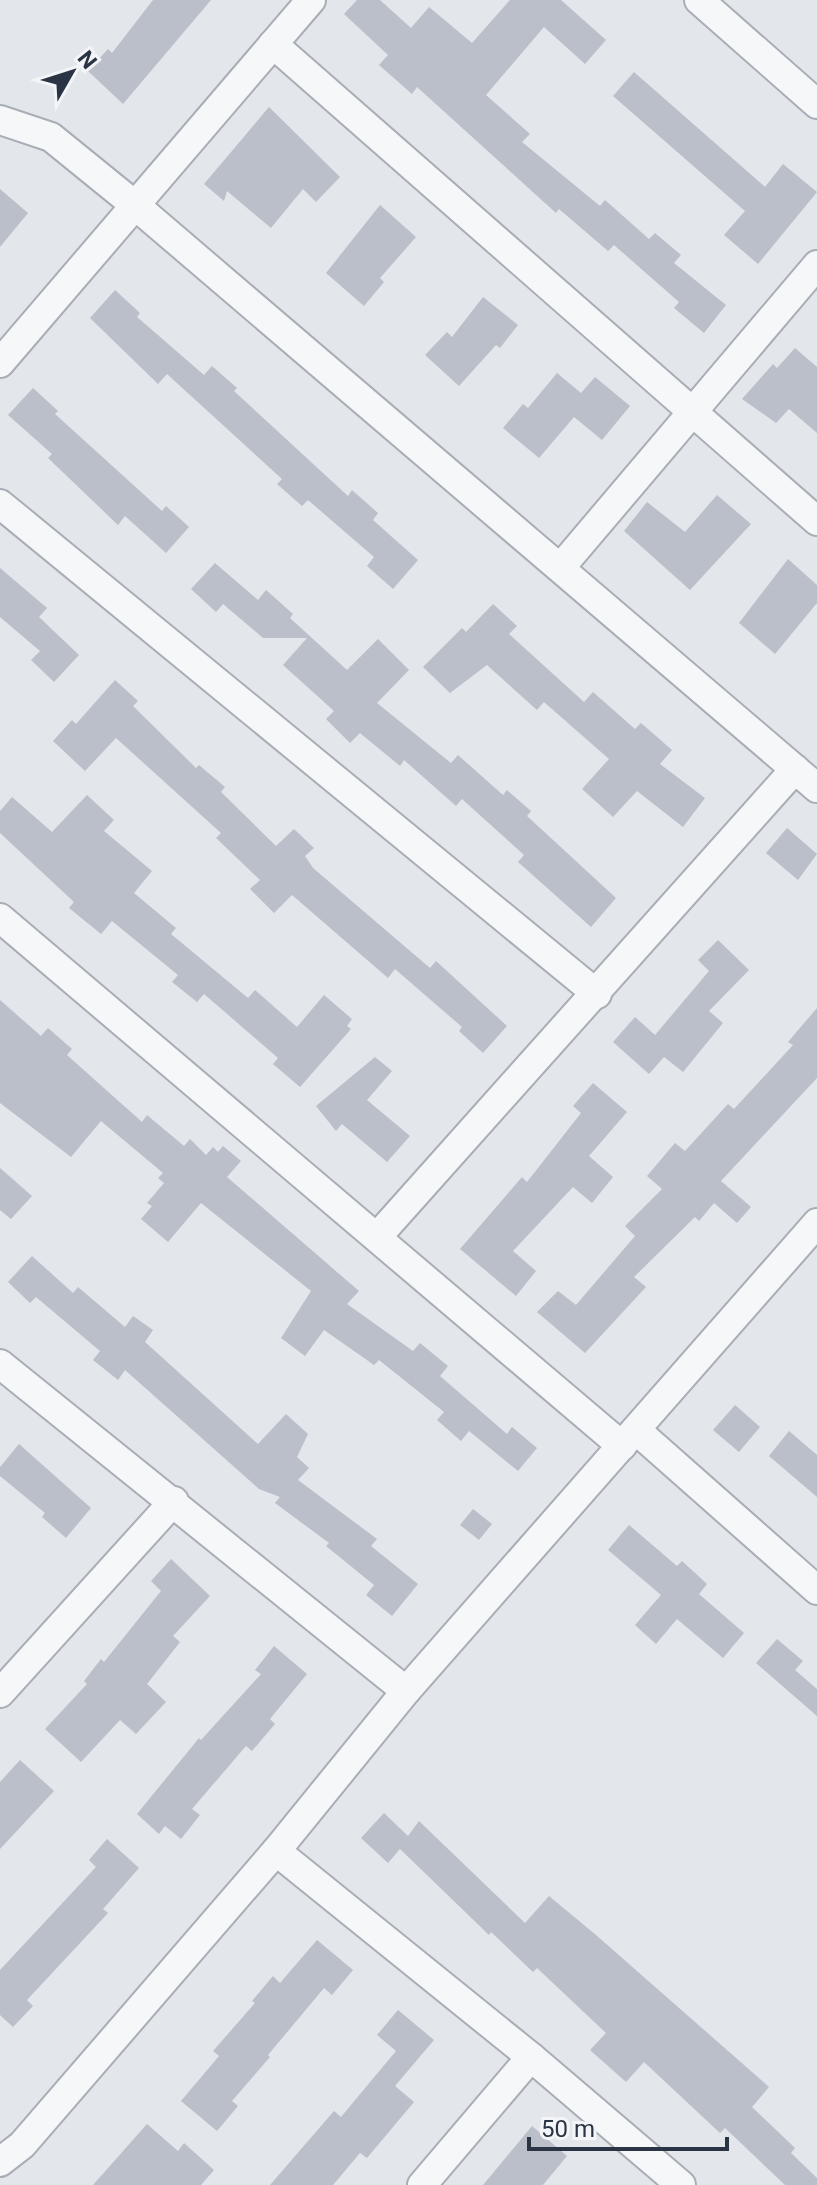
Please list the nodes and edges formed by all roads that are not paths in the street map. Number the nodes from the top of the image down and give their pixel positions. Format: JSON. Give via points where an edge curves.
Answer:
{"nodes":[{"id":1,"x":311,"y":0,"type":"edge"},
{"id":2,"x":699,"y":0,"type":"edge"},
{"id":3,"x":273,"y":44,"type":"junction"},
{"id":4,"x":817,"y":104,"type":"edge"},
{"id":5,"x":0,"y":120,"type":"edge"},
{"id":6,"x":136,"y":206,"type":"junction"},
{"id":7,"x":817,"y":265,"type":"edge"},
{"id":8,"x":0,"y":363,"type":"edge"},
{"id":9,"x":692,"y":411,"type":"junction"},
{"id":10,"x":0,"y":504,"type":"edge"},
{"id":11,"x":817,"y":521,"type":"edge"},
{"id":12,"x":561,"y":567,"type":"junction"},
{"id":13,"x":795,"y":769,"type":"junction"},
{"id":14,"x":817,"y":788,"type":"edge"},
{"id":15,"x":0,"y":918,"type":"edge"},
{"id":16,"x":597,"y":994,"type":"junction"},
{"id":17,"x":817,"y":1223,"type":"edge"},
{"id":18,"x":377,"y":1237,"type":"junction"},
{"id":19,"x":0,"y":1364,"type":"edge"},
{"id":20,"x":629,"y":1438,"type":"junction"},
{"id":21,"x":174,"y":1501,"type":"junction"},
{"id":22,"x":817,"y":1590,"type":"edge"},
{"id":23,"x":406,"y":1691,"type":"junction"},
{"id":24,"x":0,"y":1693,"type":"edge"},
{"id":25,"x":276,"y":1851,"type":"junction"},
{"id":26,"x":531,"y":2057,"type":"junction"},
{"id":27,"x":0,"y":2162,"type":"edge"},
{"id":28,"x":422,"y":2185,"type":"edge"},
{"id":29,"x":681,"y":2185,"type":"edge"}],
"edges":[{"from":1,"to":3,"type":"street"},
{"from":2,"to":4,"type":"street"},
{"from":3,"to":6,"type":"street"},
{"from":3,"to":9,"type":"street"},
{"from":5,"to":6,"type":"street","via":[[51,137]]},
{"from":6,"to":8,"type":"street"},
{"from":6,"to":12,"type":"street"},
{"from":7,"to":9,"type":"street"},
{"from":9,"to":11,"type":"street"},
{"from":9,"to":12,"type":"street"},
{"from":10,"to":16,"type":"street"},
{"from":12,"to":13,"type":"street"},
{"from":13,"to":14,"type":"street"},
{"from":13,"to":16,"type":"street"},
{"from":15,"to":18,"type":"street"},
{"from":16,"to":18,"type":"street"},
{"from":17,"to":20,"type":"street"},
{"from":18,"to":20,"type":"street"},
{"from":19,"to":21,"type":"street"},
{"from":20,"to":22,"type":"street"},
{"from":20,"to":23,"type":"street"},
{"from":21,"to":23,"type":"street"},
{"from":21,"to":24,"type":"street"},
{"from":23,"to":25,"type":"street"},
{"from":25,"to":26,"type":"street"},
{"from":25,"to":27,"type":"street","via":[[22,2145]]},
{"from":26,"to":28,"type":"street"},
{"from":26,"to":29,"type":"street"}]}
